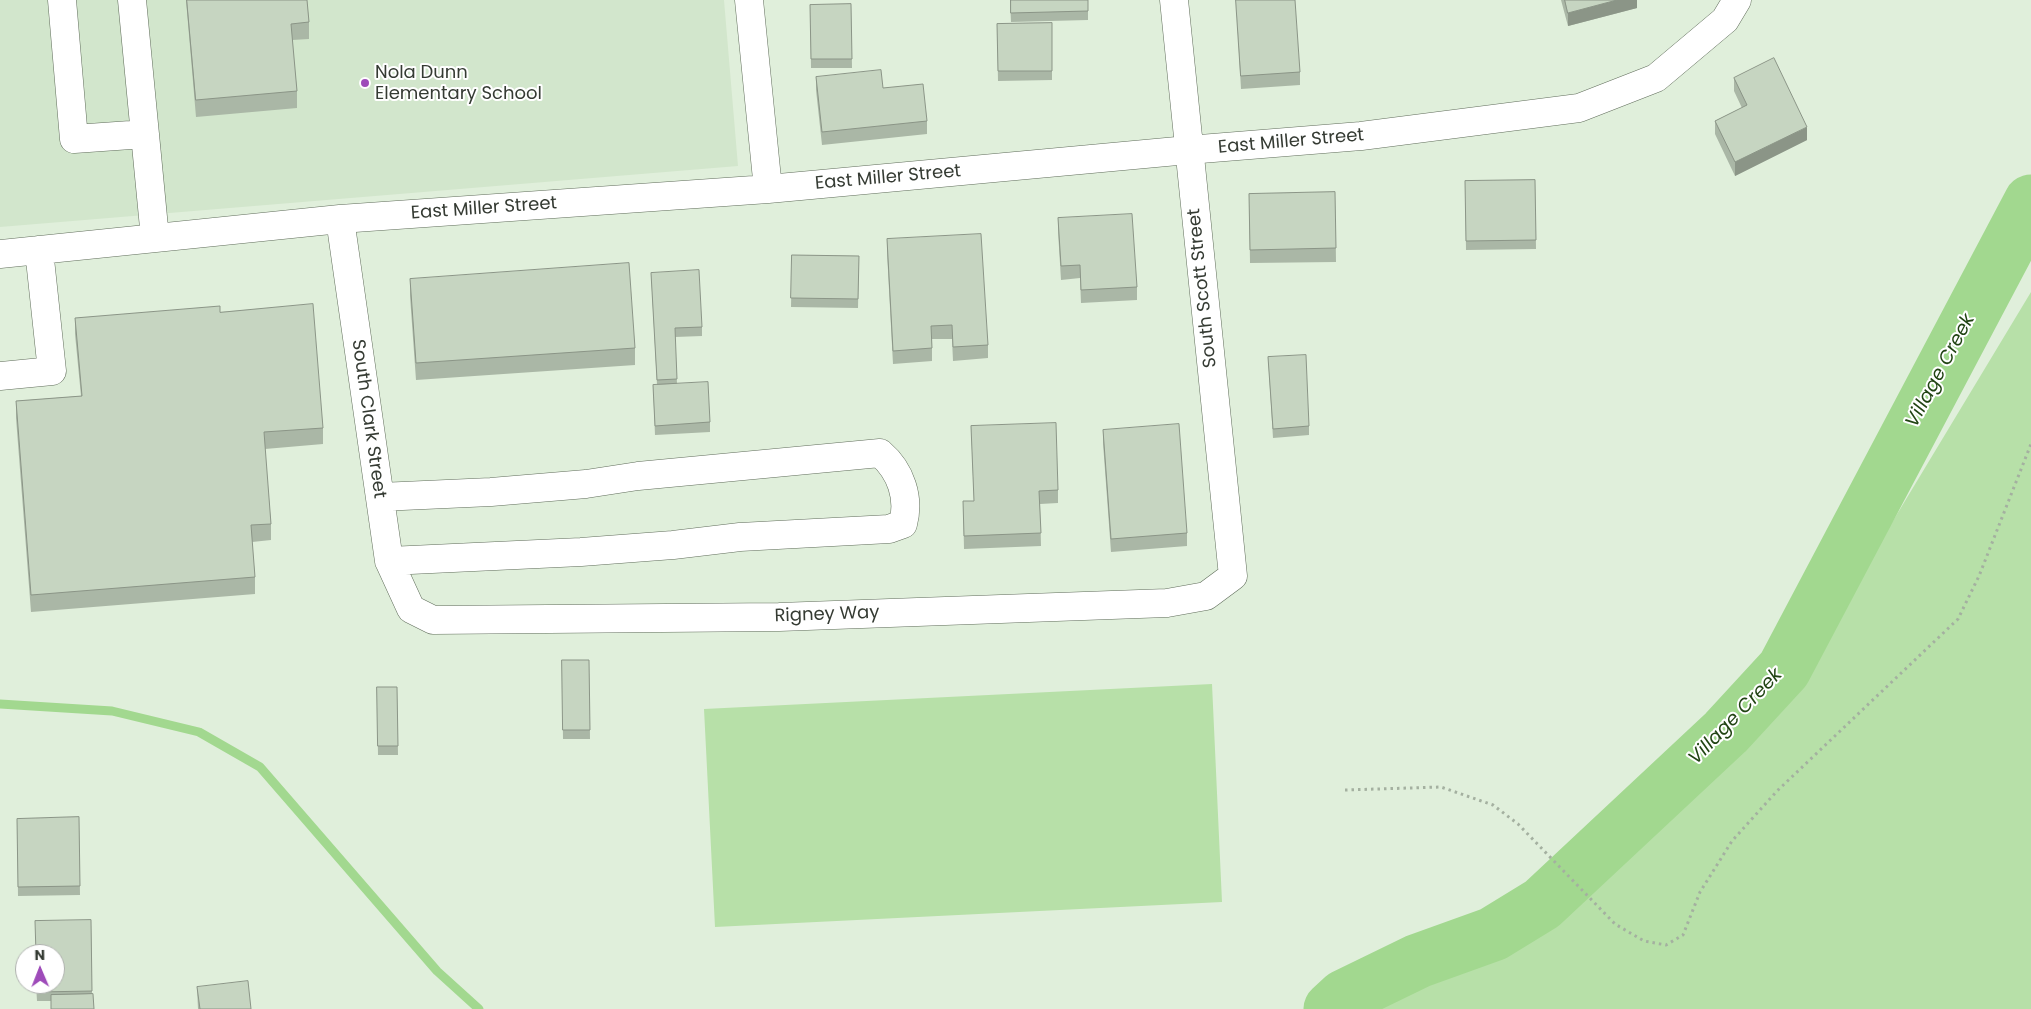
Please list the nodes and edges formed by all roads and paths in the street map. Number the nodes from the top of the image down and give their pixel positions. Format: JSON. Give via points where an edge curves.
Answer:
{"nodes":[{"id":1,"x":62,"y":0,"type":"edge"},
{"id":2,"x":132,"y":0,"type":"edge"},
{"id":3,"x":748,"y":0,"type":"edge"},
{"id":4,"x":1174,"y":0,"type":"edge"},
{"id":5,"x":1738,"y":0,"type":"edge"},
{"id":6,"x":144,"y":134,"type":"junction"},
{"id":7,"x":1188,"y":150,"type":"junction"},
{"id":8,"x":768,"y":189,"type":"junction"},
{"id":9,"x":340,"y":219,"type":"junction"},
{"id":10,"x":155,"y":238,"type":"junction"},
{"id":11,"x":39,"y":250,"type":"junction"},
{"id":12,"x":0,"y":254,"type":"edge"},
{"id":13,"x":0,"y":376,"type":"edge"},
{"id":14,"x":2031,"y":444,"type":"edge"},
{"id":15,"x":380,"y":497,"type":"junction"},
{"id":16,"x":389,"y":561,"type":"junction"},
{"id":17,"x":1233,"y":576,"type":"joint"},
{"id":18,"x":416,"y":612,"type":"joint"},
{"id":19,"x":1345,"y":790,"type":"dead end"}],
"edges":[{"from":1,"to":6,"type":"street","via":[[74,139]]},
{"from":2,"to":6,"type":"street"},
{"from":3,"to":8,"type":"street"},
{"from":4,"to":7,"type":"street","name":"South Scott Street"},
{"from":5,"to":7,"type":"street","name":"East Miller Street","via":[[1725,20],[1656,78],[1578,108],[1361,136]]},
{"from":6,"to":10,"type":"street"},
{"from":7,"to":8,"type":"street","name":"East Miller Street"},
{"from":7,"to":17,"type":"street","name":"South Scott Street"},
{"from":8,"to":9,"type":"street","name":"East Miller Street"},
{"from":9,"to":10,"type":"street","name":"East Miller Street"},
{"from":9,"to":15,"type":"street","name":"South Clark Street"},
{"from":10,"to":11,"type":"street","name":"East Miller Street"},
{"from":11,"to":12,"type":"street","name":"East Miller Street"},
{"from":11,"to":13,"type":"street","via":[[52,371]]},
{"from":14,"to":19,"type":"path","via":[[1979,576],[1958,619],[1777,791],[1732,841],[1700,892],[1683,935],[1666,945],[1644,941],[1615,924],[1518,824],[1493,806],[1441,787]]},
{"from":15,"to":16,"type":"street","name":"South Clark Street"},
{"from":15,"to":16,"type":"street","via":[[491,492],[880,453],[890,461],[904,491],[906,512],[903,524],[889,528],[740,537],[580,552]]},
{"from":16,"to":18,"type":"street","name":"South Clark Street","via":[[411,609]]},
{"from":17,"to":18,"type":"street","name":"Rigney Way","via":[[1206,596],[1167,603],[779,617],[433,620]]}]}
